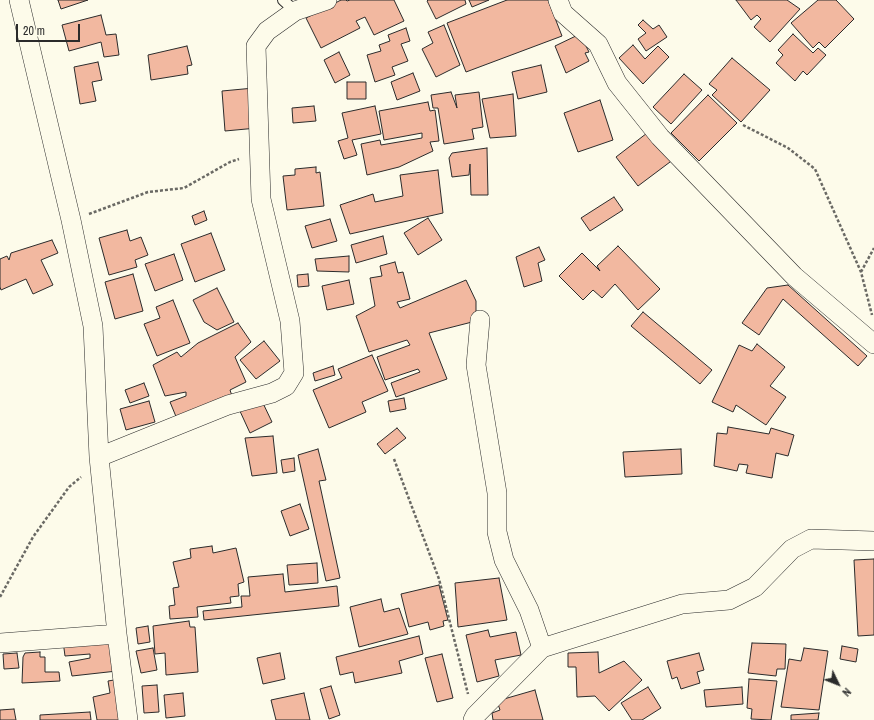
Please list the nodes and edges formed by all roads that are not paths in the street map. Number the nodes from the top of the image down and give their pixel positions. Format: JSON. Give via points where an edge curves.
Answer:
{"nodes":[{"id":1,"x":19,"y":0,"type":"edge"},
{"id":2,"x":327,"y":0,"type":"edge"},
{"id":3,"x":558,"y":0,"type":"edge"},
{"id":4,"x":289,"y":6,"type":"edge"},
{"id":5,"x":480,"y":320,"type":"dead end"},
{"id":6,"x":874,"y":344,"type":"edge"},
{"id":7,"x":99,"y":460,"type":"junction"},
{"id":8,"x":874,"y":541,"type":"edge"},
{"id":9,"x":117,"y":634,"type":"junction"},
{"id":10,"x":0,"y":643,"type":"edge"},
{"id":11,"x":542,"y":648,"type":"junction"},
{"id":12,"x":474,"y":718,"type":"edge"},
{"id":13,"x":128,"y":720,"type":"edge"}],
"edges":[{"from":1,"to":7,"type":"street","via":[[94,326]]},
{"from":2,"to":4,"type":"street"},
{"from":3,"to":6,"type":"street","via":[[563,13],[598,44],[617,83],[660,137],[794,276]]},
{"from":4,"to":7,"type":"street","via":[[256,46],[261,199],[290,321],[294,373],[286,386],[272,393],[228,405]]},
{"from":5,"to":11,"type":"street","via":[[476,365],[497,493],[496,532],[504,560],[529,610]]},
{"from":7,"to":9,"type":"street"},
{"from":8,"to":11,"type":"street","via":[[811,540],[792,549],[756,586],[729,600],[682,604]]},
{"from":9,"to":10,"type":"street"},
{"from":9,"to":13,"type":"street"},
{"from":11,"to":12,"type":"street"}]}
